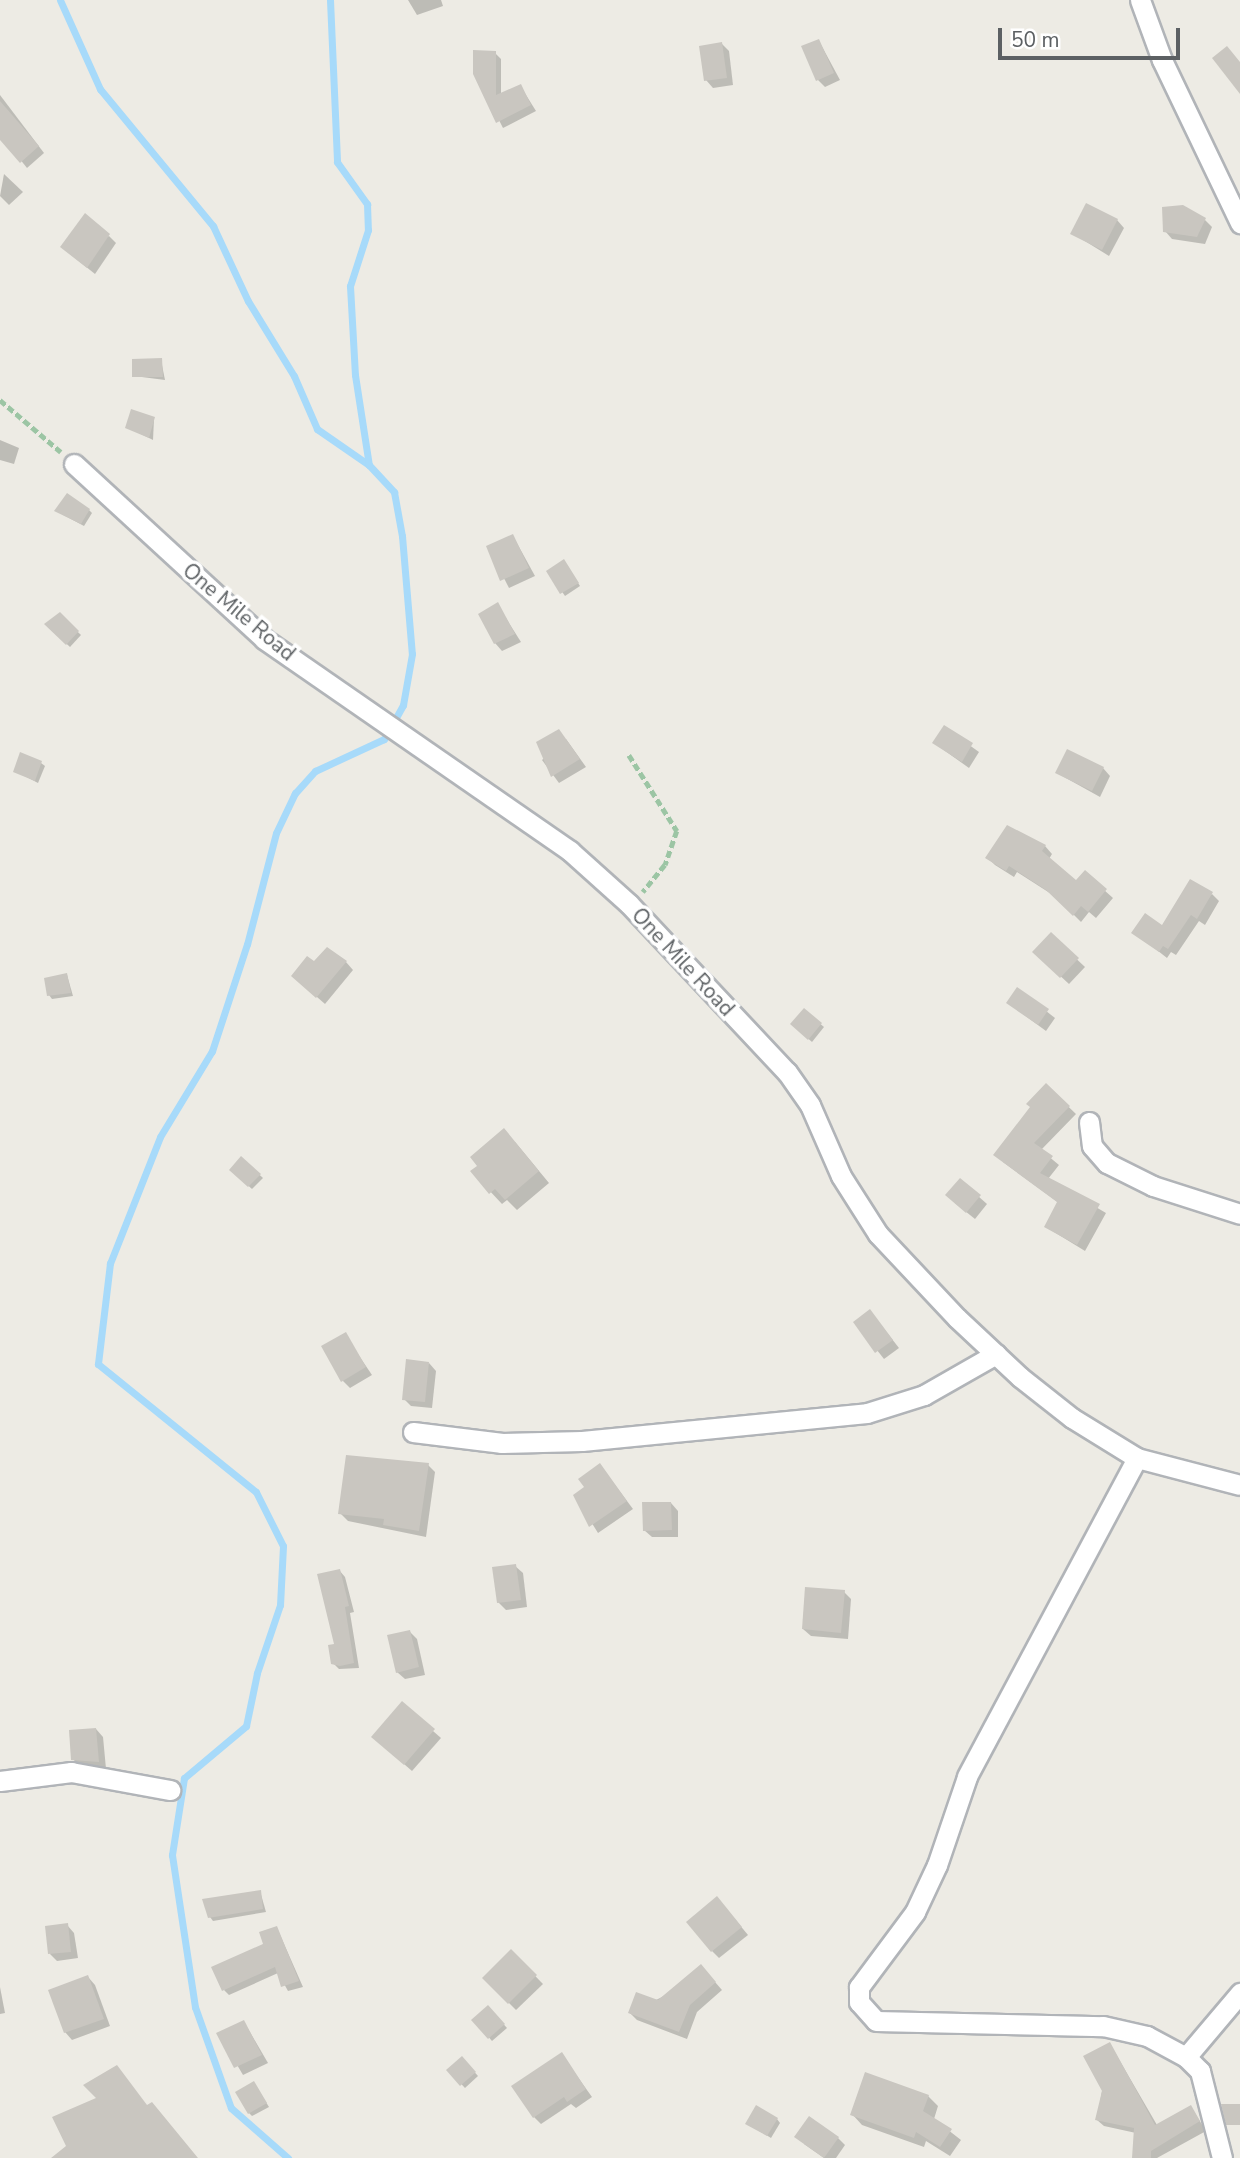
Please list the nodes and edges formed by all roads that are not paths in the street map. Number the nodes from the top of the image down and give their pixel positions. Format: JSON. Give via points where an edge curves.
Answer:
{"nodes":[{"id":1,"x":1140,"y":0,"type":"edge"},
{"id":2,"x":1240,"y":223,"type":"edge"},
{"id":3,"x":74,"y":464,"type":"road end"},
{"id":4,"x":1089,"y":1122,"type":"dead end"},
{"id":5,"x":1240,"y":1214,"type":"edge"},
{"id":6,"x":996,"y":1354,"type":"junction"},
{"id":7,"x":413,"y":1432,"type":"dead end"},
{"id":8,"x":1137,"y":1458,"type":"junction"},
{"id":9,"x":1240,"y":1485,"type":"edge"},
{"id":10,"x":0,"y":1781,"type":"edge"},
{"id":11,"x":170,"y":1790,"type":"dead end"},
{"id":12,"x":1240,"y":1993,"type":"edge"},
{"id":13,"x":1186,"y":2056,"type":"junction"},
{"id":14,"x":1222,"y":2158,"type":"edge"}],
"edges":[{"from":1,"to":2,"type":"street","via":[[1162,60]]},
{"from":3,"to":6,"type":"street","name":"One Mile Road","via":[[264,639],[491,800],[570,850],[629,904],[787,1072],[810,1105],[841,1176],[878,1234]]},
{"from":4,"to":5,"type":"street","via":[[1092,1146],[1107,1163],[1153,1186]]},
{"from":6,"to":7,"type":"street","via":[[924,1395],[867,1413],[582,1441],[502,1443]]},
{"from":6,"to":8,"type":"street","name":"One Mile Road","via":[[1072,1419]]},
{"from":8,"to":9,"type":"street","name":"One Mile Road"},
{"from":8,"to":13,"type":"street","via":[[967,1777],[937,1865],[915,1912],[859,1987],[859,2002],[876,2021],[1126,2028]]},
{"from":10,"to":11,"type":"street","via":[[71,1772]]},
{"from":12,"to":13,"type":"street"},
{"from":13,"to":14,"type":"street","via":[[1200,2071]]}]}
